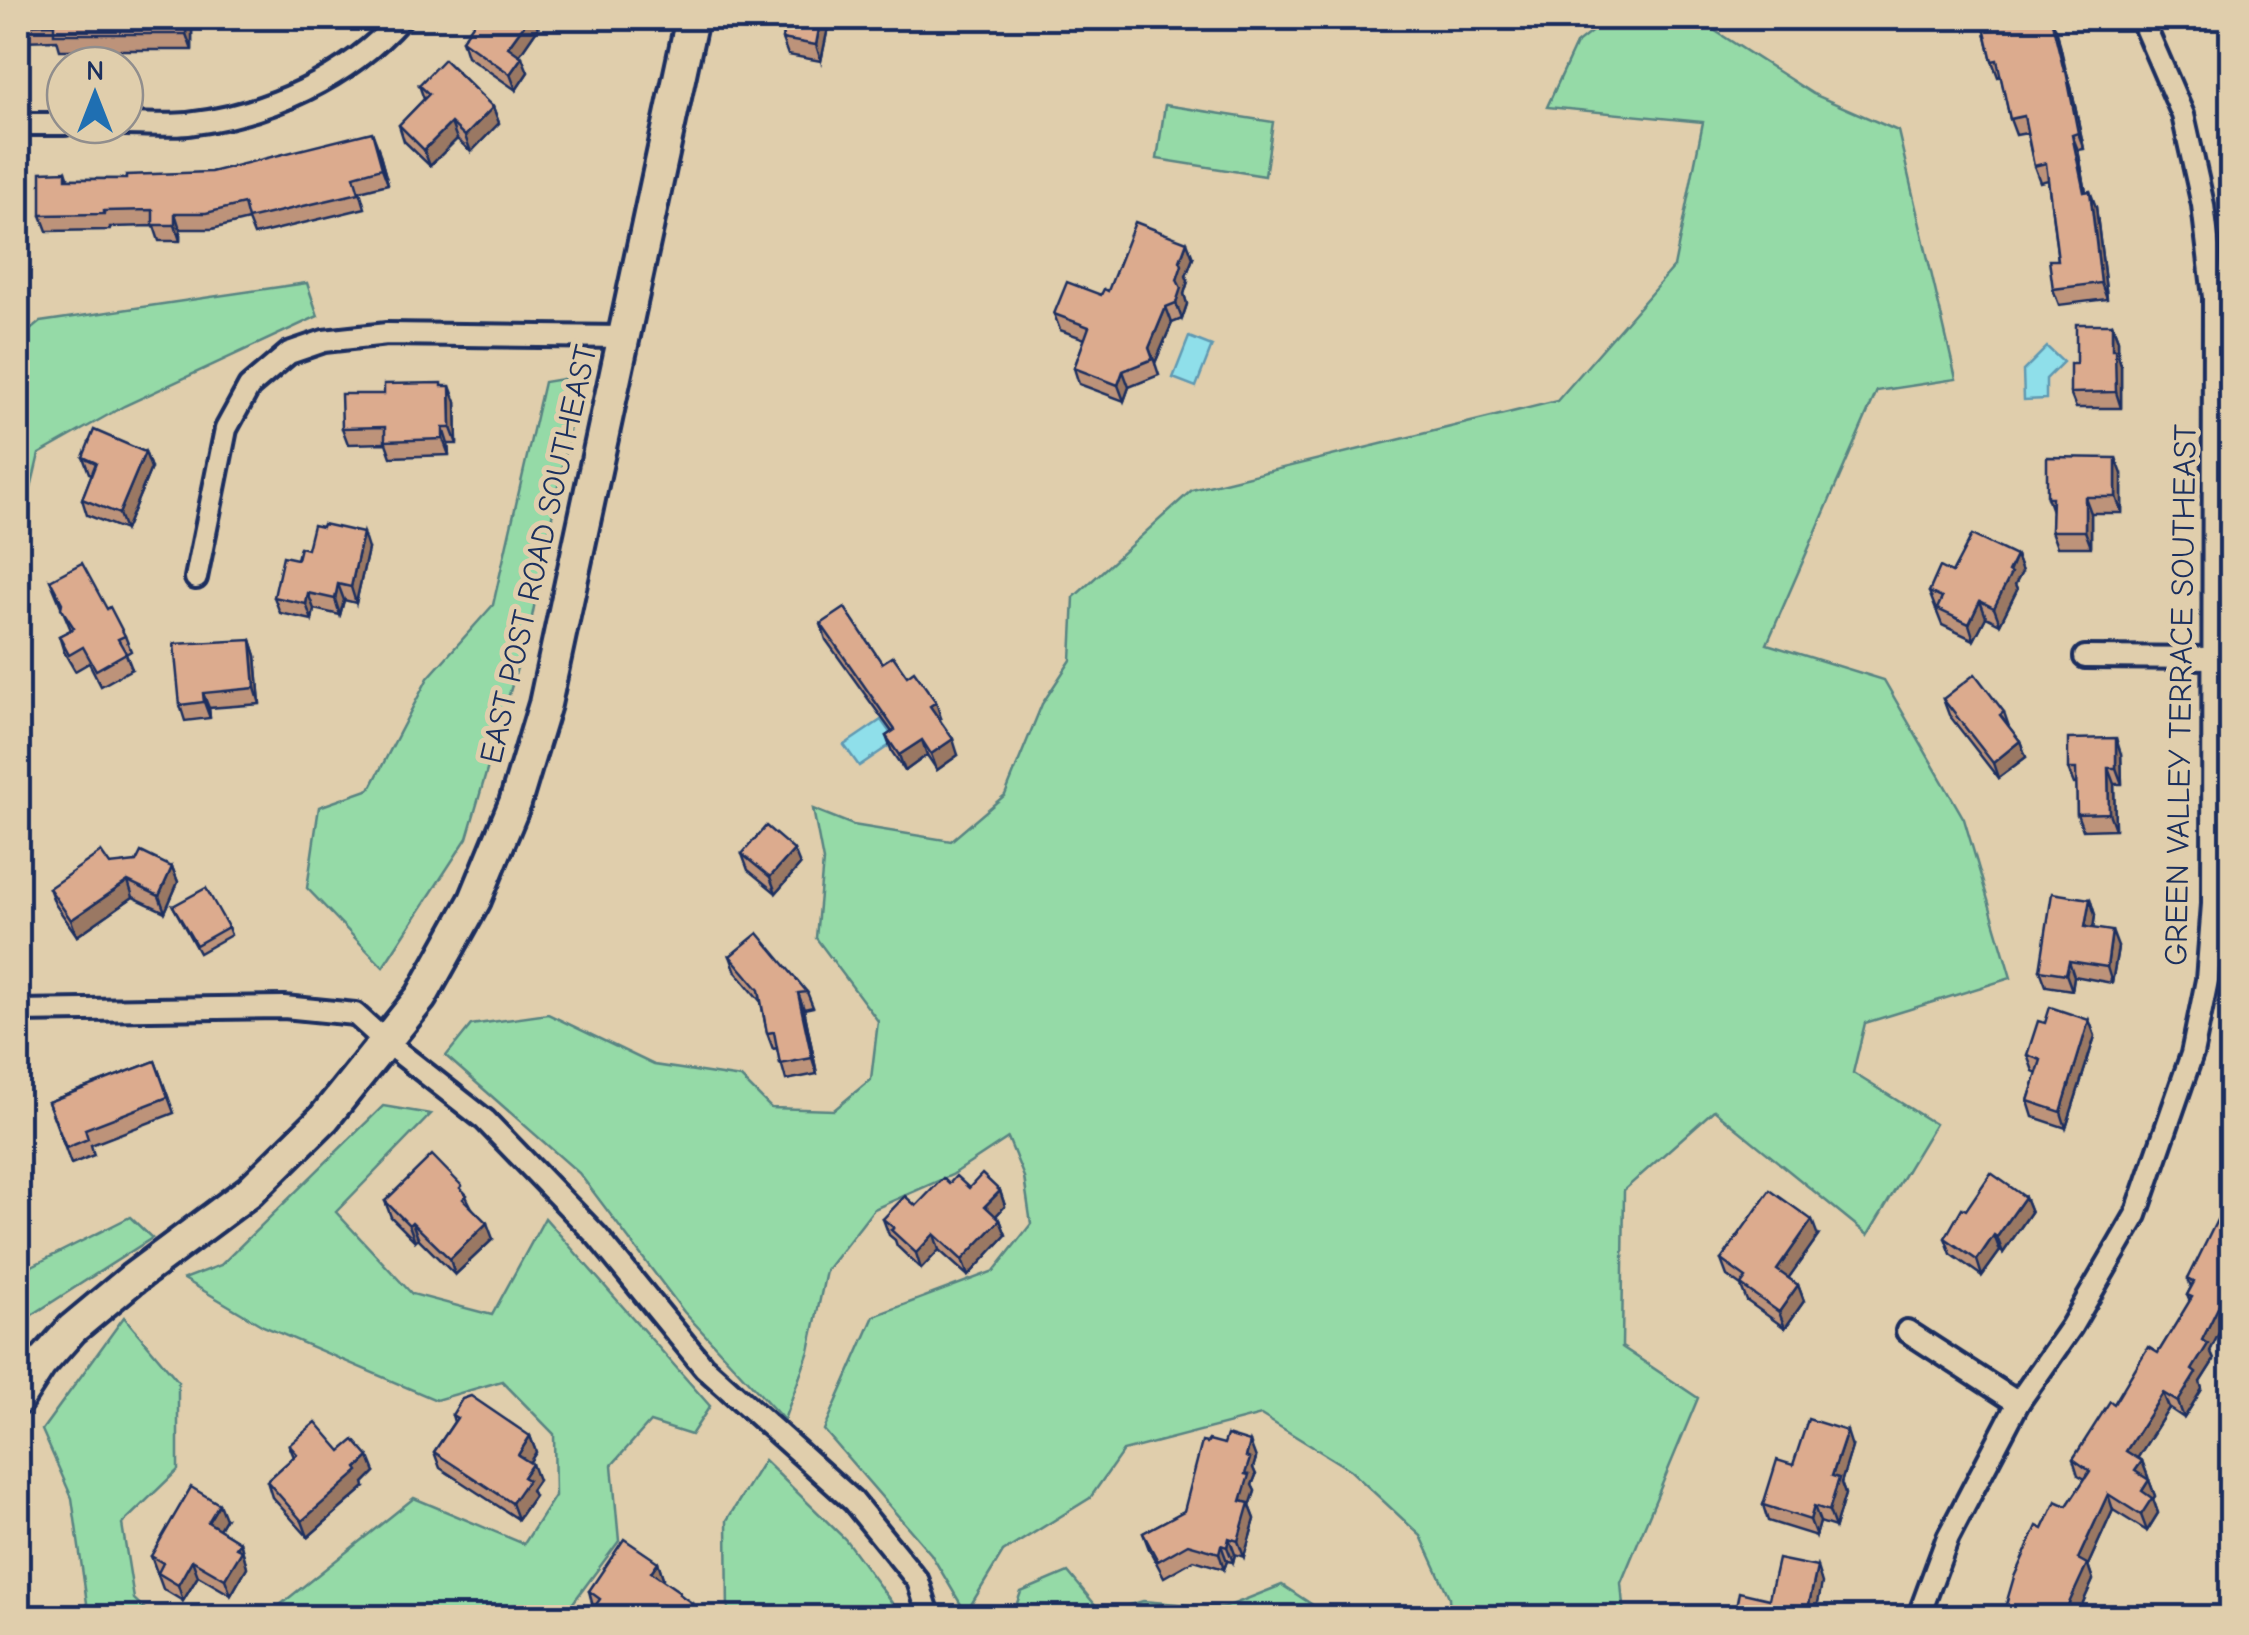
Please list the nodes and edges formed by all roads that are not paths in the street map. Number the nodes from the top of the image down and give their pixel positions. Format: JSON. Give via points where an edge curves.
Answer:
{"nodes":[{"id":1,"x":401,"y":18,"type":"edge"},
{"id":2,"x":692,"y":18,"type":"edge"},
{"id":3,"x":2141,"y":18,"type":"edge"},
{"id":4,"x":18,"y":124,"type":"edge"},
{"id":5,"x":45,"y":124,"type":"edge"},
{"id":6,"x":145,"y":124,"type":"edge"},
{"id":7,"x":2223,"y":297,"type":"edge"},
{"id":8,"x":624,"y":337,"type":"junction"},
{"id":9,"x":196,"y":578,"type":"dead end"},
{"id":10,"x":2220,"y":650,"type":"edge"},
{"id":11,"x":2085,"y":657,"type":"dead end"},
{"id":12,"x":18,"y":1012,"type":"edge"},
{"id":13,"x":386,"y":1043,"type":"junction"},
{"id":14,"x":1907,"y":1330,"type":"dead end"},
{"id":15,"x":18,"y":1399,"type":"edge"},
{"id":16,"x":2018,"y":1403,"type":"junction"},
{"id":17,"x":930,"y":1618,"type":"edge"},
{"id":18,"x":1918,"y":1618,"type":"edge"}],
"edges":[{"from":1,"to":6,"type":"street","via":[[334,76],[263,108],[188,124]]},
{"from":2,"to":8,"type":"main road","name":"EAST POST ROAD SOUTHEAST"},
{"from":3,"to":7,"type":"street","name":"GREEN VALLEY TERRACE SOUTHEAST","via":[[2183,115]]},
{"from":4,"to":5,"type":"street"},
{"from":7,"to":10,"type":"street","name":"GREEN VALLEY TERRACE SOUTHEAST"},
{"from":8,"to":9,"type":"street","via":[[387,334],[289,352],[249,387],[226,429]]},
{"from":8,"to":13,"type":"main road","name":"EAST POST ROAD SOUTHEAST","via":[[526,770],[475,900],[421,997]]},
{"from":10,"to":11,"type":"street"},
{"from":10,"to":16,"type":"street","name":"GREEN VALLEY TERRACE SOUTHEAST","via":[[2213,904],[2192,1054],[2136,1216]]},
{"from":12,"to":13,"type":"street","via":[[284,1006],[355,1014]]},
{"from":13,"to":15,"type":"main road","name":"EAST POST ROAD SOUTHEAST","via":[[324,1118],[250,1191],[72,1329]]},
{"from":13,"to":17,"type":"street","via":[[484,1120],[598,1236],[704,1367],[852,1501],[918,1581]]},
{"from":14,"to":16,"type":"street"},
{"from":16,"to":18,"type":"street","name":"GREEN VALLEY TERRACE SOUTHEAST","via":[[1948,1537]]}]}
